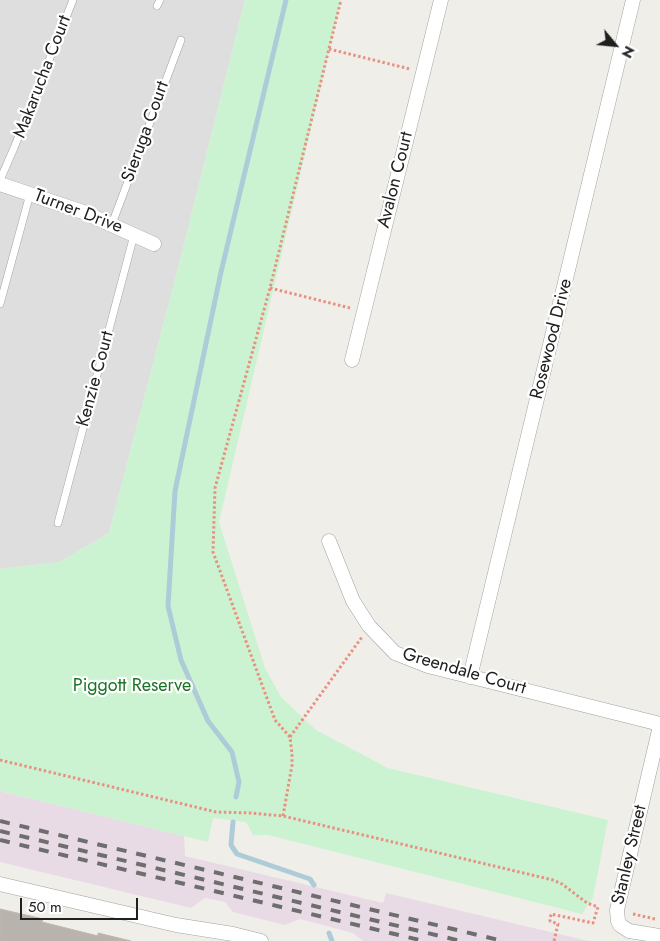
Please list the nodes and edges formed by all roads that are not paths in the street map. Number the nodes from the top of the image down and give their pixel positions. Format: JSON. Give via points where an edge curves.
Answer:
{"nodes":[{"id":1,"x":72,"y":0,"type":"edge"},
{"id":2,"x":441,"y":0,"type":"edge"},
{"id":3,"x":633,"y":0,"type":"edge"},
{"id":4,"x":181,"y":40,"type":"dead end"},
{"id":5,"x":0,"y":182,"type":"edge"},
{"id":6,"x":30,"y":194,"type":"junction"},
{"id":7,"x":112,"y":224,"type":"junction"},
{"id":8,"x":134,"y":234,"type":"junction"},
{"id":9,"x":154,"y":244,"type":"dead end"},
{"id":10,"x":0,"y":304,"type":"edge"},
{"id":11,"x":352,"y":360,"type":"dead end"},
{"id":12,"x":58,"y":523,"type":"dead end"},
{"id":13,"x":329,"y":541,"type":"dead end"},
{"id":14,"x":470,"y":677,"type":"junction"},
{"id":15,"x":660,"y":725,"type":"edge"},
{"id":16,"x":0,"y":884,"type":"edge"},
{"id":17,"x":660,"y":936,"type":"edge"},
{"id":18,"x":260,"y":941,"type":"edge"}],
"edges":[{"from":1,"to":5,"type":"lane","name":"Makarucha Court"},
{"from":2,"to":11,"type":"street","name":"Avalon Court"},
{"from":3,"to":14,"type":"street","name":"Rosewood Drive"},
{"from":4,"to":7,"type":"lane","name":"Sieruga Court"},
{"from":5,"to":6,"type":"street","name":"Turner Drive"},
{"from":6,"to":7,"type":"street","name":"Turner Drive"},
{"from":6,"to":10,"type":"lane"},
{"from":7,"to":8,"type":"street","name":"Turner Drive"},
{"from":8,"to":9,"type":"street","name":"Turner Drive"},
{"from":8,"to":12,"type":"lane","name":"Kenzie Court"},
{"from":13,"to":14,"type":"street","name":"Greendale Court","via":[[353,601],[369,626],[395,653]]},
{"from":14,"to":15,"type":"street","name":"Greendale Court"},
{"from":15,"to":17,"type":"street","name":"Stanley Street","via":[[617,910],[620,925]]},
{"from":16,"to":18,"type":"street"}]}
